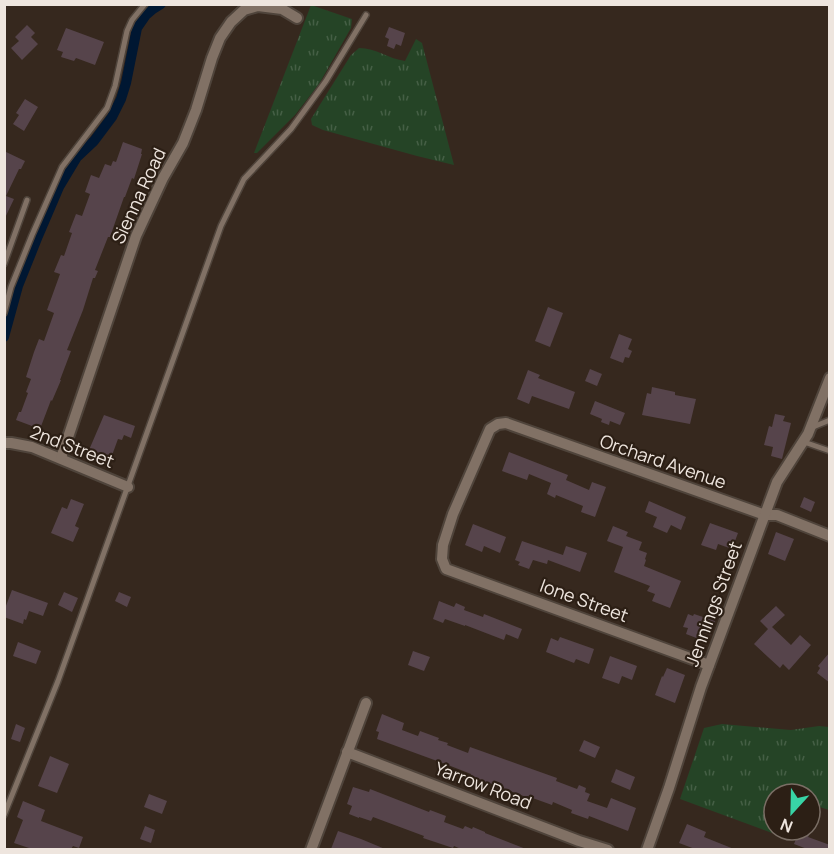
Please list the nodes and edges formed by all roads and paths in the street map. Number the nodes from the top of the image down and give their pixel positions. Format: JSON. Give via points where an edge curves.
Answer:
{"nodes":[{"id":1,"x":145,"y":4,"type":"edge"},
{"id":2,"x":366,"y":15,"type":"dead end"},
{"id":3,"x":297,"y":18,"type":"dead end"},
{"id":4,"x":27,"y":200,"type":"dead end"},
{"id":5,"x":4,"y":264,"type":"edge"},
{"id":6,"x":4,"y":313,"type":"edge"},
{"id":7,"x":830,"y":378,"type":"edge"},
{"id":8,"x":830,"y":420,"type":"edge"},
{"id":9,"x":811,"y":428,"type":"junction"},
{"id":10,"x":804,"y":442,"type":"junction"},
{"id":11,"x":4,"y":443,"type":"edge"},
{"id":12,"x":830,"y":451,"type":"edge"},
{"id":13,"x":61,"y":458,"type":"junction"},
{"id":14,"x":128,"y":487,"type":"junction"},
{"id":15,"x":765,"y":515,"type":"junction"},
{"id":16,"x":830,"y":536,"type":"edge"},
{"id":17,"x":446,"y":568,"type":"joint"},
{"id":18,"x":709,"y":664,"type":"junction"},
{"id":19,"x":366,"y":703,"type":"dead end"},
{"id":20,"x":347,"y":752,"type":"junction"},
{"id":21,"x":4,"y":815,"type":"edge"},
{"id":22,"x":311,"y":849,"type":"edge"},
{"id":23,"x":608,"y":849,"type":"edge"},
{"id":24,"x":647,"y":849,"type":"edge"}],
"edges":[{"from":1,"to":6,"type":"lane","via":[[127,31],[107,108],[62,167],[11,287]]},
{"from":2,"to":14,"type":"lane","via":[[320,90],[291,129],[244,180],[221,226]]},
{"from":3,"to":13,"type":"street","name":"Sienna Road","via":[[282,9],[258,6],[244,10],[220,38],[183,143],[136,236]]},
{"from":4,"to":5,"type":"lane"},
{"from":7,"to":9,"type":"street","name":"Jennings Street"},
{"from":8,"to":9,"type":"lane"},
{"from":9,"to":10,"type":"street","name":"Jennings Street"},
{"from":10,"to":12,"type":"lane"},
{"from":10,"to":15,"type":"street","name":"Jennings Street","via":[[777,482]]},
{"from":11,"to":13,"type":"street","name":"2nd Street","via":[[32,447]]},
{"from":13,"to":14,"type":"street","name":"2nd Street"},
{"from":14,"to":21,"type":"lane","via":[[58,681]]},
{"from":15,"to":16,"type":"street","name":"Orchard Avenue","via":[[777,515]]},
{"from":15,"to":17,"type":"street","name":"Orchard Avenue","via":[[506,423],[497,424],[488,431],[453,514],[443,545]]},
{"from":15,"to":18,"type":"street","name":"Jennings Street"},
{"from":17,"to":18,"type":"street","name":"Ione Street"},
{"from":18,"to":24,"type":"street","name":"Jennings Street"},
{"from":19,"to":20,"type":"street"},
{"from":20,"to":22,"type":"street"},
{"from":20,"to":23,"type":"street","name":"Yarrow Road"}]}
